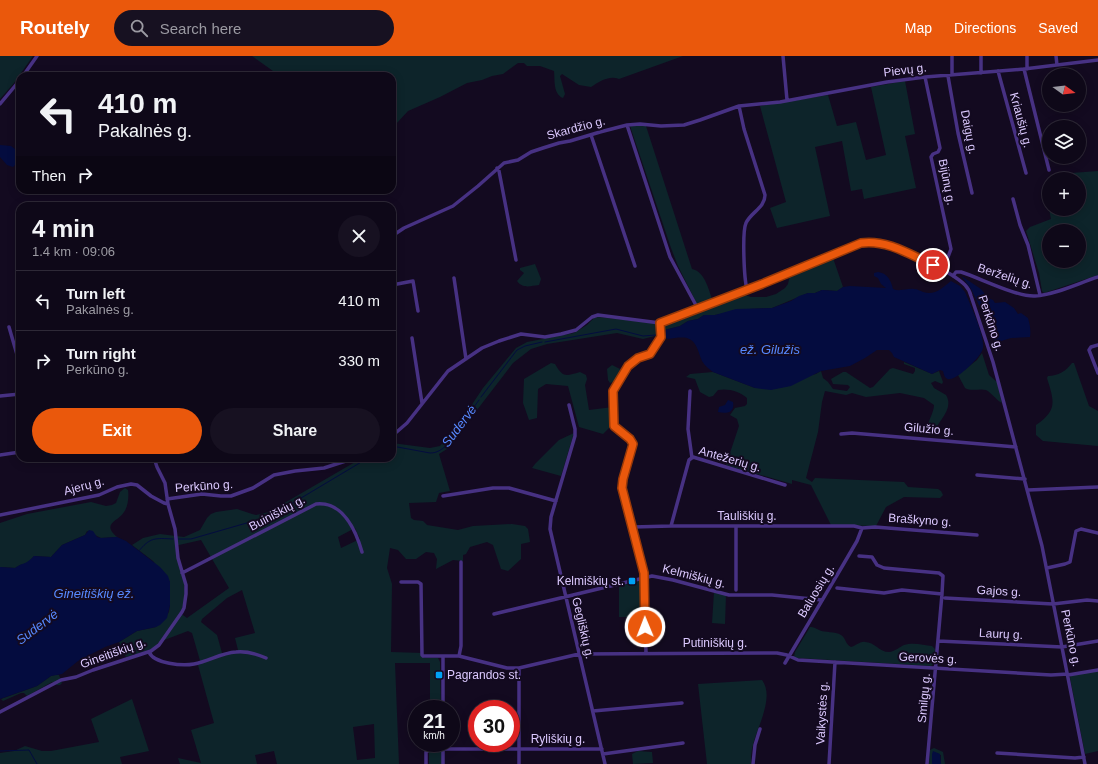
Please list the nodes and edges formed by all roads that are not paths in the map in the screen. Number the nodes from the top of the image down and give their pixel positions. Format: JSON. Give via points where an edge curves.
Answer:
{"nodes":[{"id":1,"x":37,"y":56,"type":"edge"},
{"id":2,"x":783,"y":56,"type":"edge"},
{"id":3,"x":952,"y":56,"type":"edge"},
{"id":4,"x":981,"y":56,"type":"edge"},
{"id":5,"x":1027,"y":56,"type":"edge"},
{"id":6,"x":1056,"y":56,"type":"edge"},
{"id":7,"x":1098,"y":60,"type":"edge"},
{"id":8,"x":1057,"y":65,"type":"junction"},
{"id":9,"x":1025,"y":69,"type":"junction"},
{"id":10,"x":998,"y":71,"type":"junction"},
{"id":11,"x":26,"y":72,"type":"edge"},
{"id":12,"x":981,"y":73,"type":"junction"},
{"id":13,"x":950,"y":76,"type":"junction"},
{"id":14,"x":925,"y":77,"type":"junction"},
{"id":15,"x":16,"y":85,"type":"edge"},
{"id":16,"x":787,"y":100,"type":"junction"},
{"id":17,"x":0,"y":104,"type":"edge"},
{"id":18,"x":739,"y":106,"type":"junction"},
{"id":19,"x":627,"y":125,"type":"junction"},
{"id":20,"x":591,"y":135,"type":"junction"},
{"id":21,"x":497,"y":168,"type":"junction"},
{"id":22,"x":1049,"y":170,"type":"dead end"},
{"id":23,"x":1026,"y":173,"type":"dead end"},
{"id":24,"x":972,"y":193,"type":"dead end"},
{"id":25,"x":1013,"y":199,"type":"dead end"},
{"id":26,"x":396,"y":234,"type":"edge"},
{"id":27,"x":516,"y":260,"type":"dead end"},
{"id":28,"x":635,"y":266,"type":"dead end"},
{"id":29,"x":943,"y":270,"type":"junction"},
{"id":30,"x":953,"y":276,"type":"junction"},
{"id":31,"x":1098,"y":277,"type":"edge"},
{"id":32,"x":454,"y":278,"type":"dead end"},
{"id":33,"x":396,"y":284,"type":"edge"},
{"id":34,"x":747,"y":289,"type":"junction"},
{"id":35,"x":1040,"y":295,"type":"junction"},
{"id":36,"x":698,"y":308,"type":"junction"},
{"id":37,"x":418,"y":311,"type":"dead end"},
{"id":38,"x":660,"y":323,"type":"junction"},
{"id":39,"x":9,"y":327,"type":"dead end"},
{"id":40,"x":412,"y":338,"type":"dead end"},
{"id":41,"x":1098,"y":345,"type":"edge"},
{"id":42,"x":16,"y":351,"type":"edge"},
{"id":43,"x":466,"y":358,"type":"junction"},
{"id":44,"x":1098,"y":374,"type":"edge"},
{"id":45,"x":690,"y":391,"type":"dead end"},
{"id":46,"x":16,"y":394,"type":"edge"},
{"id":47,"x":0,"y":396,"type":"edge"},
{"id":48,"x":422,"y":403,"type":"junction"},
{"id":49,"x":569,"y":405,"type":"dead end"},
{"id":50,"x":396,"y":433,"type":"edge"},
{"id":51,"x":841,"y":434,"type":"dead end"},
{"id":52,"x":1016,"y":447,"type":"junction"},
{"id":53,"x":16,"y":453,"type":"edge"},
{"id":54,"x":0,"y":455,"type":"edge"},
{"id":55,"x":692,"y":458,"type":"junction"},
{"id":56,"x":155,"y":462,"type":"edge"},
{"id":57,"x":343,"y":462,"type":"edge"},
{"id":58,"x":977,"y":475,"type":"dead end"},
{"id":59,"x":1025,"y":479,"type":"junction"},
{"id":60,"x":785,"y":486,"type":"dead end"},
{"id":61,"x":1098,"y":487,"type":"edge"},
{"id":62,"x":1028,"y":490,"type":"junction"},
{"id":63,"x":443,"y":496,"type":"dead end"},
{"id":64,"x":167,"y":499,"type":"junction"},
{"id":65,"x":556,"y":501,"type":"junction"},
{"id":66,"x":168,"y":504,"type":"junction"},
{"id":67,"x":0,"y":515,"type":"edge"},
{"id":68,"x":671,"y":526,"type":"junction"},
{"id":69,"x":736,"y":526,"type":"junction"},
{"id":70,"x":633,"y":527,"type":"junction"},
{"id":71,"x":862,"y":528,"type":"junction"},
{"id":72,"x":1098,"y":533,"type":"edge"},
{"id":73,"x":977,"y":535,"type":"dead end"},
{"id":74,"x":362,"y":552,"type":"dead end"},
{"id":75,"x":859,"y":556,"type":"dead end"},
{"id":76,"x":461,"y":562,"type":"dead end"},
{"id":77,"x":1047,"y":568,"type":"junction"},
{"id":78,"x":182,"y":573,"type":"junction"},
{"id":79,"x":644,"y":576,"type":"junction"},
{"id":80,"x":401,"y":582,"type":"dead end"},
{"id":81,"x":837,"y":588,"type":"dead end"},
{"id":82,"x":736,"y":590,"type":"dead end"},
{"id":83,"x":942,"y":594,"type":"junction"},
{"id":84,"x":565,"y":596,"type":"junction"},
{"id":85,"x":945,"y":598,"type":"dead end"},
{"id":86,"x":822,"y":600,"type":"junction"},
{"id":87,"x":1098,"y":601,"type":"edge"},
{"id":88,"x":1053,"y":604,"type":"junction"},
{"id":89,"x":494,"y":614,"type":"dead end"},
{"id":90,"x":938,"y":641,"type":"junction"},
{"id":91,"x":1098,"y":641,"type":"edge"},
{"id":92,"x":1062,"y":647,"type":"junction"},
{"id":93,"x":149,"y":652,"type":"junction"},
{"id":94,"x":579,"y":654,"type":"junction"},
{"id":95,"x":646,"y":654,"type":"junction"},
{"id":96,"x":443,"y":656,"type":"junction"},
{"id":97,"x":459,"y":656,"type":"junction"},
{"id":98,"x":789,"y":656,"type":"junction"},
{"id":99,"x":266,"y":658,"type":"dead end"},
{"id":100,"x":835,"y":662,"type":"junction"},
{"id":101,"x":784,"y":663,"type":"dead end"},
{"id":102,"x":519,"y":668,"type":"junction"},
{"id":103,"x":936,"y":668,"type":"junction"},
{"id":104,"x":1098,"y":670,"type":"edge"},
{"id":105,"x":1068,"y":674,"type":"junction"},
{"id":106,"x":443,"y":700,"type":"edge"},
{"id":107,"x":519,"y":700,"type":"edge"},
{"id":108,"x":682,"y":703,"type":"dead end"},
{"id":109,"x":0,"y":712,"type":"edge"},
{"id":110,"x":593,"y":712,"type":"junction"},
{"id":111,"x":760,"y":729,"type":"dead end"},
{"id":112,"x":683,"y":743,"type":"dead end"},
{"id":113,"x":602,"y":749,"type":"junction"},
{"id":114,"x":520,"y":750,"type":"edge"},
{"id":115,"x":428,"y":752,"type":"edge"},
{"id":116,"x":443,"y":752,"type":"edge"},
{"id":117,"x":519,"y":752,"type":"edge"},
{"id":118,"x":996,"y":753,"type":"dead end"},
{"id":119,"x":603,"y":754,"type":"junction"},
{"id":120,"x":1084,"y":757,"type":"junction"},
{"id":121,"x":426,"y":764,"type":"edge"},
{"id":122,"x":443,"y":764,"type":"edge"},
{"id":123,"x":519,"y":764,"type":"edge"},
{"id":124,"x":605,"y":764,"type":"edge"},
{"id":125,"x":753,"y":764,"type":"edge"},
{"id":126,"x":828,"y":764,"type":"edge"},
{"id":127,"x":927,"y":764,"type":"edge"},
{"id":128,"x":1085,"y":764,"type":"edge"}],
"edges":[{"from":1,"to":11,"type":"street"},
{"from":2,"to":16,"type":"street"},
{"from":3,"to":13,"type":"street","name":"Daigų g."},
{"from":4,"to":12,"type":"street"},
{"from":5,"to":9,"type":"street"},
{"from":6,"to":8,"type":"street"},
{"from":7,"to":8,"type":"street","name":"Pievų g."},
{"from":8,"to":9,"type":"street","name":"Pievų g."},
{"from":9,"to":10,"type":"street","name":"Pievų g."},
{"from":9,"to":22,"type":"street"},
{"from":10,"to":12,"type":"street","name":"Pievų g."},
{"from":10,"to":23,"type":"street","name":"Kriaušių g."},
{"from":12,"to":13,"type":"street","name":"Pievų g."},
{"from":13,"to":14,"type":"street","name":"Pievų g."},
{"from":13,"to":24,"type":"street","name":"Daigų g.","via":[[958,133]]},
{"from":14,"to":16,"type":"street","name":"Pievų g."},
{"from":14,"to":29,"type":"street","name":"Bijūnų g.","via":[[940,148],[931,157],[950,249]]},
{"from":15,"to":17,"type":"street"},
{"from":16,"to":18,"type":"street","name":"Skardžio g."},
{"from":18,"to":19,"type":"street","name":"Skardžio g.","via":[[684,125]]},
{"from":18,"to":34,"type":"street","via":[[765,195],[763,204],[750,216],[744,230],[744,276]]},
{"from":19,"to":20,"type":"street","name":"Skardžio g."},
{"from":19,"to":36,"type":"street","via":[[670,257]]},
{"from":20,"to":21,"type":"street","name":"Skardžio g.","via":[[535,150]]},
{"from":20,"to":28,"type":"street"},
{"from":21,"to":26,"type":"street","name":"Skardžio g.","via":[[453,206]]},
{"from":21,"to":27,"type":"street","via":[[500,171]]},
{"from":25,"to":35,"type":"street","via":[[1030,252]]},
{"from":29,"to":30,"type":"street","name":"Perkūno g."},
{"from":29,"to":34,"type":"street","name":"Perkūno g.","via":[[888,246],[865,242]]},
{"from":30,"to":35,"type":"street","name":"Berželių g.","via":[[956,272],[961,272],[1020,294]]},
{"from":30,"to":52,"type":"street","name":"Perkūno g.","via":[[964,284],[971,296],[993,362]]},
{"from":31,"to":35,"type":"street","name":"Berželių g."},
{"from":32,"to":43,"type":"street"},
{"from":33,"to":37,"type":"street","via":[[413,281]]},
{"from":34,"to":36,"type":"street","name":"Perkūno g."},
{"from":36,"to":38,"type":"street","name":"Perkūno g."},
{"from":38,"to":43,"type":"street","name":"Perkūno g.","via":[[598,315],[576,330],[545,337],[517,335],[488,345]]},
{"from":38,"to":70,"type":"street","via":[[661,337],[650,354],[638,358],[628,366],[613,391],[614,426],[630,439],[633,446],[622,483]]},
{"from":39,"to":42,"type":"street"},
{"from":40,"to":48,"type":"street"},
{"from":41,"to":44,"type":"street","via":[[1089,350]]},
{"from":43,"to":48,"type":"street","name":"Perkūno g.","via":[[448,371]]},
{"from":45,"to":55,"type":"street","via":[[688,429]]},
{"from":46,"to":47,"type":"street"},
{"from":48,"to":50,"type":"street","name":"Perkūno g."},
{"from":49,"to":65,"type":"street","name":"Gegliškių g.","via":[[575,436]]},
{"from":51,"to":52,"type":"street","name":"Gilužio g."},
{"from":52,"to":59,"type":"street","name":"Perkūno g."},
{"from":53,"to":54,"type":"street"},
{"from":55,"to":60,"type":"street","name":"Antežerių g."},
{"from":55,"to":68,"type":"street","name":"Antežerių g.","via":[[689,460]]},
{"from":56,"to":64,"type":"street","name":"Gineitiškių g.","via":[[165,480]]},
{"from":57,"to":64,"type":"street","name":"Perkūno g.","via":[[324,468],[274,475],[253,488],[231,496],[202,494]]},
{"from":58,"to":59,"type":"street"},
{"from":59,"to":62,"type":"street","name":"Perkūno g."},
{"from":61,"to":62,"type":"street"},
{"from":62,"to":77,"type":"street","name":"Perkūno g."},
{"from":63,"to":65,"type":"street","via":[[509,488]]},
{"from":64,"to":66,"type":"street","name":"Gineitiškių g."},
{"from":65,"to":84,"type":"street","name":"Gegliškių g.","via":[[550,529]]},
{"from":66,"to":67,"type":"street","name":"Ajerų g.","via":[[131,484],[117,486],[99,495]]},
{"from":66,"to":78,"type":"street","name":"Gineitiškių g."},
{"from":68,"to":69,"type":"street","name":"Tauliškių g."},
{"from":68,"to":70,"type":"street","name":"Tauliškių g."},
{"from":69,"to":71,"type":"street","name":"Tauliškių g."},
{"from":69,"to":82,"type":"street"},
{"from":70,"to":79,"type":"street"},
{"from":71,"to":73,"type":"street","name":"Braškyno g."},
{"from":71,"to":86,"type":"street","name":"Baluosių g."},
{"from":72,"to":77,"type":"street","via":[[1081,529],[1076,531],[1070,562]]},
{"from":74,"to":78,"type":"street","name":"Buiniškių g.","via":[[354,531],[342,514],[336,508],[316,504]]},
{"from":75,"to":83,"type":"street","name":"Smilgų g.","via":[[872,557],[877,565],[884,568],[940,573],[943,576]]},
{"from":76,"to":97,"type":"street"},
{"from":77,"to":88,"type":"street","name":"Perkūno g."},
{"from":78,"to":93,"type":"street","name":"Gineitiškių g.","via":[[186,588],[184,608],[159,645]]},
{"from":79,"to":84,"type":"street","name":"Kelmiškių g."},
{"from":79,"to":86,"type":"street","name":"Kelmiškių g.","via":[[659,576],[729,595],[772,595]]},
{"from":79,"to":95,"type":"street"},
{"from":80,"to":96,"type":"street","name":"Putiniškių g.","via":[[421,584],[422,655]]},
{"from":81,"to":83,"type":"street","via":[[884,593],[902,590]]},
{"from":83,"to":90,"type":"street","name":"Smilgų g."},
{"from":84,"to":89,"type":"street","name":"Kelmiškių g."},
{"from":84,"to":94,"type":"street","name":"Gegliškių g."},
{"from":85,"to":88,"type":"street","name":"Gajos g."},
{"from":86,"to":98,"type":"street","name":"Baluosių g."},
{"from":87,"to":88,"type":"street","name":"Gajos g."},
{"from":88,"to":92,"type":"street","name":"Perkūno g."},
{"from":90,"to":92,"type":"street","name":"Laurų g."},
{"from":90,"to":103,"type":"street","name":"Smilgų g."},
{"from":91,"to":92,"type":"street","name":"Laurų g."},
{"from":92,"to":105,"type":"street","name":"Perkūno g."},
{"from":93,"to":99,"type":"street","via":[[150,656],[162,662],[187,665],[237,652],[252,653]]},
{"from":93,"to":109,"type":"street","name":"Gineitiškių g.","via":[[61,680]]},
{"from":94,"to":95,"type":"street","name":"Putiniškių g."},
{"from":94,"to":102,"type":"street","name":"Putiniškių g."},
{"from":94,"to":110,"type":"street","name":"Gegliškių g."},
{"from":95,"to":98,"type":"street","name":"Putiniškių g.","via":[[777,653]]},
{"from":96,"to":97,"type":"street","name":"Putiniškių g."},
{"from":96,"to":106,"type":"street"},
{"from":97,"to":102,"type":"street","name":"Putiniškių g.","via":[[503,668]]},
{"from":98,"to":100,"type":"street","name":"Gerovės g.","via":[[798,660]]},
{"from":98,"to":101,"type":"street","name":"Baluosių g."},
{"from":100,"to":103,"type":"street","name":"Gerovės g."},
{"from":100,"to":126,"type":"street","name":"Vaikystės g."},
{"from":102,"to":107,"type":"street"},
{"from":103,"to":105,"type":"street","name":"Gerovės g."},
{"from":103,"to":127,"type":"street","name":"Smilgų g."},
{"from":104,"to":105,"type":"street","name":"Gerovės g."},
{"from":105,"to":120,"type":"street","name":"Perkūno g."},
{"from":108,"to":110,"type":"street"},
{"from":110,"to":113,"type":"street","name":"Gegliškių g."},
{"from":111,"to":125,"type":"street"},
{"from":112,"to":119,"type":"street"},
{"from":113,"to":114,"type":"street","name":"Ryliškių g."},
{"from":113,"to":119,"type":"street","name":"Gegliškių g."},
{"from":115,"to":121,"type":"street","name":"Ryliškių g."},
{"from":116,"to":122,"type":"street"},
{"from":117,"to":123,"type":"street"},
{"from":118,"to":120,"type":"street"},
{"from":119,"to":124,"type":"street","name":"Gegliškių g."},
{"from":120,"to":128,"type":"street","name":"Perkūno g."}]}
